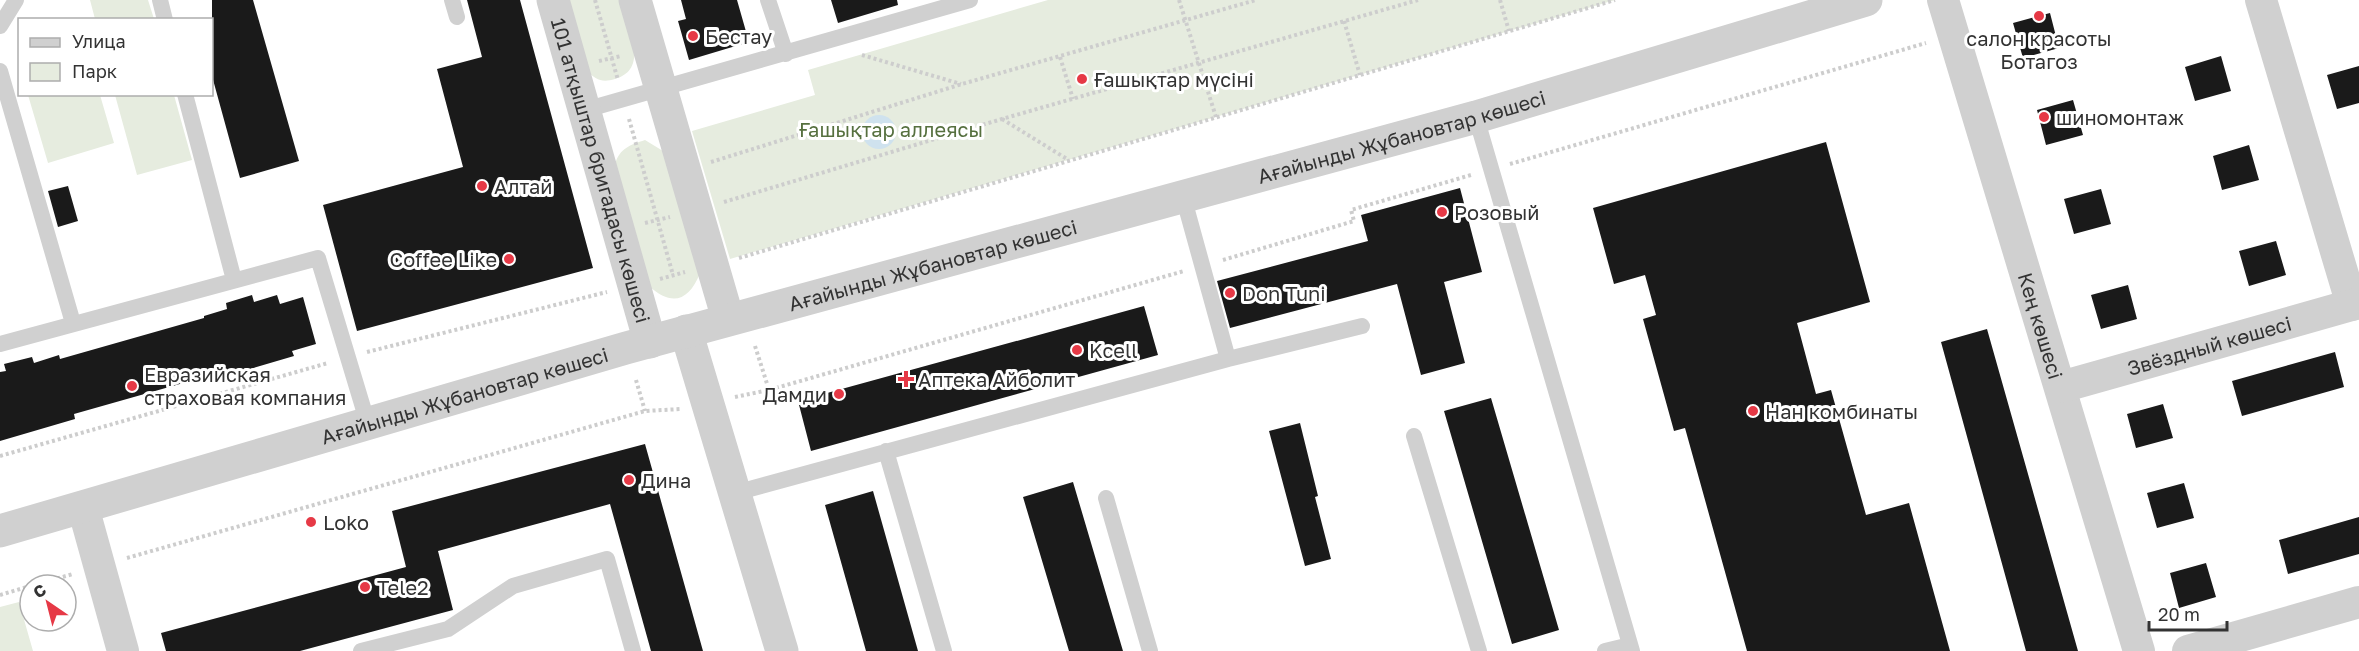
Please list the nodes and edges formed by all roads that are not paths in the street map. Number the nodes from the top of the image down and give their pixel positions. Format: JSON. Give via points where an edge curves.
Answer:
{"nodes":[{"id":1,"x":16,"y":0,"type":"edge"},
{"id":2,"x":160,"y":0,"type":"edge"},
{"id":3,"x":452,"y":0,"type":"edge"},
{"id":4,"x":553,"y":0,"type":"edge"},
{"id":5,"x":635,"y":0,"type":"edge"},
{"id":6,"x":768,"y":0,"type":"edge"},
{"id":7,"x":970,"y":0,"type":"edge"},
{"id":8,"x":1866,"y":0,"type":"edge"},
{"id":9,"x":1943,"y":0,"type":"edge"},
{"id":10,"x":2261,"y":0,"type":"edge"},
{"id":11,"x":457,"y":17,"type":"dead end"},
{"id":12,"x":164,"y":18,"type":"edge"},
{"id":13,"x":0,"y":26,"type":"edge"},
{"id":14,"x":786,"y":54,"type":"junction"},
{"id":15,"x":0,"y":71,"type":"edge"},
{"id":16,"x":661,"y":90,"type":"junction"},
{"id":17,"x":186,"y":96,"type":"edge"},
{"id":18,"x":585,"y":110,"type":"junction"},
{"id":19,"x":1476,"y":117,"type":"junction"},
{"id":20,"x":1183,"y":196,"type":"junction"},
{"id":21,"x":234,"y":280,"type":"junction"},
{"id":22,"x":2356,"y":304,"type":"edge"},
{"id":23,"x":728,"y":319,"type":"junction"},
{"id":24,"x":73,"y":323,"type":"junction"},
{"id":25,"x":1362,"y":326,"type":"dead end"},
{"id":26,"x":686,"y":331,"type":"junction"},
{"id":27,"x":650,"y":342,"type":"junction"},
{"id":28,"x":0,"y":344,"type":"edge"},
{"id":29,"x":1228,"y":359,"type":"junction"},
{"id":30,"x":2061,"y":387,"type":"junction"},
{"id":31,"x":368,"y":424,"type":"junction"},
{"id":32,"x":1414,"y":436,"type":"dead end"},
{"id":33,"x":886,"y":451,"type":"junction"},
{"id":34,"x":735,"y":493,"type":"junction"},
{"id":35,"x":1106,"y":498,"type":"dead end"},
{"id":36,"x":83,"y":507,"type":"junction"},
{"id":37,"x":0,"y":531,"type":"edge"},
{"id":38,"x":2359,"y":602,"type":"edge"},
{"id":39,"x":1631,"y":648,"type":"edge"},
{"id":40,"x":123,"y":651,"type":"edge"},
{"id":41,"x":361,"y":651,"type":"edge"},
{"id":42,"x":633,"y":651,"type":"edge"},
{"id":43,"x":782,"y":651,"type":"edge"},
{"id":44,"x":944,"y":651,"type":"edge"},
{"id":45,"x":1150,"y":651,"type":"edge"},
{"id":46,"x":1479,"y":651,"type":"edge"},
{"id":47,"x":1605,"y":651,"type":"edge"},
{"id":48,"x":2139,"y":651,"type":"edge"},
{"id":49,"x":2188,"y":651,"type":"edge"}],
"edges":[{"from":1,"to":13,"type":"lane"},
{"from":2,"to":12,"type":"lane"},
{"from":3,"to":11,"type":"lane"},
{"from":4,"to":18,"type":"street","name":"101 атқыштар бригадасы көшесі"},
{"from":5,"to":16,"type":"street"},
{"from":6,"to":14,"type":"lane"},
{"from":7,"to":14,"type":"lane"},
{"from":8,"to":19,"type":"street","name":"Ағайынды Жұбановтар көшесі"},
{"from":9,"to":30,"type":"street","name":"Кең көшесі"},
{"from":10,"to":22,"type":"street"},
{"from":14,"to":16,"type":"lane"},
{"from":15,"to":24,"type":"lane"},
{"from":16,"to":18,"type":"lane"},
{"from":16,"to":23,"type":"street","via":[[705,208]]},
{"from":17,"to":21,"type":"lane"},
{"from":18,"to":27,"type":"street","name":"101 атқыштар бригадасы көшесі"},
{"from":19,"to":20,"type":"street","name":"Ағайынды Жұбановтар көшесі"},
{"from":19,"to":39,"type":"lane"},
{"from":20,"to":23,"type":"street","name":"Ағайынды Жұбановтар көшесі"},
{"from":20,"to":29,"type":"lane"},
{"from":21,"to":24,"type":"lane"},
{"from":21,"to":31,"type":"lane","via":[[318,258]]},
{"from":22,"to":30,"type":"street","name":"Звёздный көшесі"},
{"from":23,"to":26,"type":"street","name":"Ағайынды Жұбановтар көшесі"},
{"from":24,"to":28,"type":"lane"},
{"from":25,"to":29,"type":"lane"},
{"from":26,"to":27,"type":"street","name":"Ағайынды Жұбановтар көшесі"},
{"from":26,"to":34,"type":"street"},
{"from":27,"to":31,"type":"street","name":"Ағайынды Жұбановтар көшесі"},
{"from":29,"to":33,"type":"lane"},
{"from":30,"to":48,"type":"street","name":"Кең көшесі"},
{"from":31,"to":36,"type":"street","name":"Ағайынды Жұбановтар көшесі"},
{"from":32,"to":46,"type":"lane"},
{"from":33,"to":34,"type":"lane"},
{"from":33,"to":44,"type":"lane"},
{"from":34,"to":43,"type":"street"},
{"from":35,"to":45,"type":"lane"},
{"from":36,"to":37,"type":"street","name":"Ағайынды Жұбановтар көшесі"},
{"from":36,"to":40,"type":"street"},
{"from":38,"to":49,"type":"street"},
{"from":39,"to":47,"type":"lane"},
{"from":41,"to":42,"type":"lane","via":[[448,629],[513,586],[607,559]]}]}
